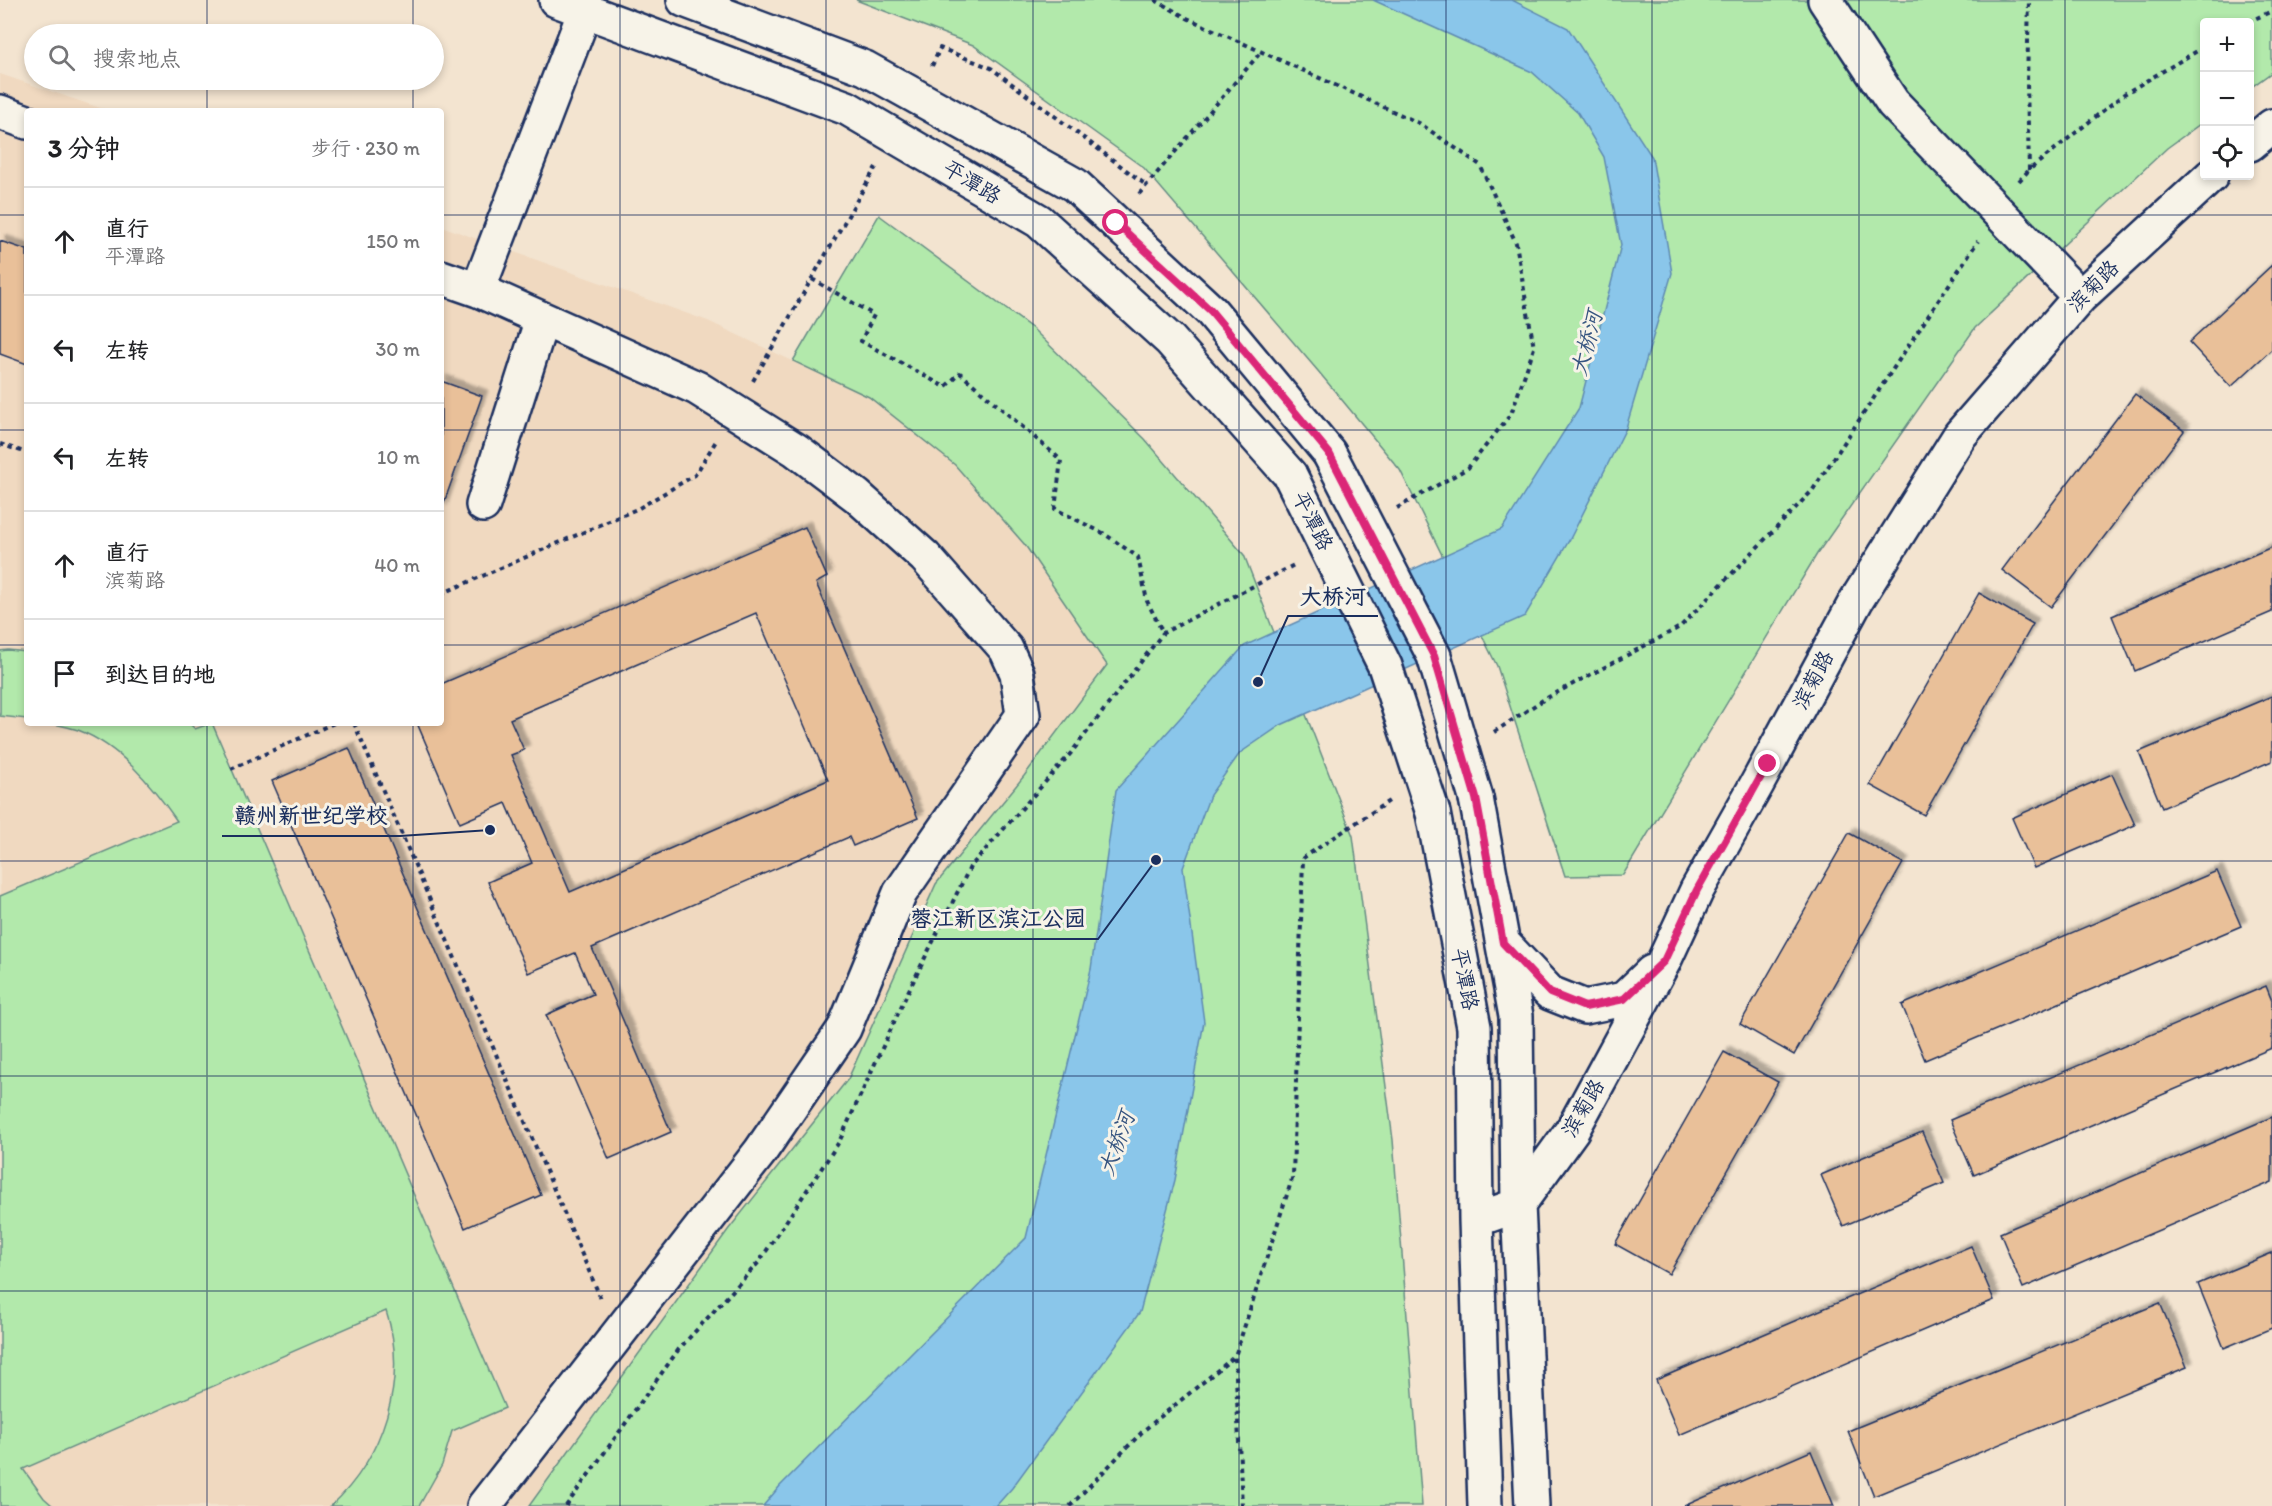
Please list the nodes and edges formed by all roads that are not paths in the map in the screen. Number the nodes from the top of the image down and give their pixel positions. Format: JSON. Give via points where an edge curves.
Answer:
{"nodes":[{"id":1,"x":684,"y":0,"type":"edge"},
{"id":2,"x":1825,"y":0,"type":"edge"},
{"id":3,"x":571,"y":5,"type":"edge"},
{"id":4,"x":0,"y":112,"type":"edge"},
{"id":5,"x":24,"y":121,"type":"edge"},
{"id":6,"x":2272,"y":126,"type":"edge"},
{"id":7,"x":2254,"y":141,"type":"edge"},
{"id":8,"x":2207,"y":180,"type":"edge"},
{"id":9,"x":444,"y":278,"type":"edge"},
{"id":10,"x":478,"y":290,"type":"junction"},
{"id":11,"x":2080,"y":297,"type":"junction"},
{"id":12,"x":542,"y":319,"type":"junction"},
{"id":13,"x":483,"y":505,"type":"dead end"},
{"id":14,"x":1503,"y":943,"type":"junction"},
{"id":15,"x":1664,"y":961,"type":"junction"},
{"id":16,"x":1518,"y":1205,"type":"junction"},
{"id":17,"x":1476,"y":1220,"type":"junction"},
{"id":18,"x":484,"y":1506,"type":"edge"},
{"id":19,"x":1485,"y":1506,"type":"edge"},
{"id":20,"x":1532,"y":1506,"type":"edge"}],
"edges":[{"from":1,"to":14,"type":"street","name":"平潭路","bridge":true,"via":[[865,68],[1075,185],[1211,311],[1329,453],[1434,656],[1476,798]]},
{"from":2,"to":11,"type":"street","via":[[1893,103]]},
{"from":3,"to":10,"type":"street"},
{"from":3,"to":17,"type":"street","name":"平潭路","bridge":true,"via":[[847,108],[1039,221],[1170,340],[1290,475],[1385,666],[1434,813],[1474,1028]]},
{"from":4,"to":5,"type":"street"},
{"from":6,"to":7,"type":"street"},
{"from":8,"to":11,"type":"street","name":"滨菊路"},
{"from":9,"to":10,"type":"street"},
{"from":10,"to":12,"type":"street"},
{"from":11,"to":15,"type":"street","name":"滨菊路","via":[[1960,435],[1935,474],[1856,601],[1697,890]]},
{"from":12,"to":13,"type":"street"},
{"from":12,"to":18,"type":"street","via":[[697,388],[796,450],[848,489],[925,557],[1006,649],[1017,673],[1023,715],[900,893],[844,1029],[760,1152]]},
{"from":14,"to":15,"type":"street","via":[[1550,993],[1585,1007],[1624,999]]},
{"from":14,"to":16,"type":"street","name":"平潭路","via":[[1516,1016]]},
{"from":15,"to":16,"type":"street","name":"滨菊路","via":[[1573,1129]]},
{"from":16,"to":17,"type":"street"},
{"from":16,"to":20,"type":"street","name":"平潭路"},
{"from":17,"to":19,"type":"street","name":"平潭路"}]}
